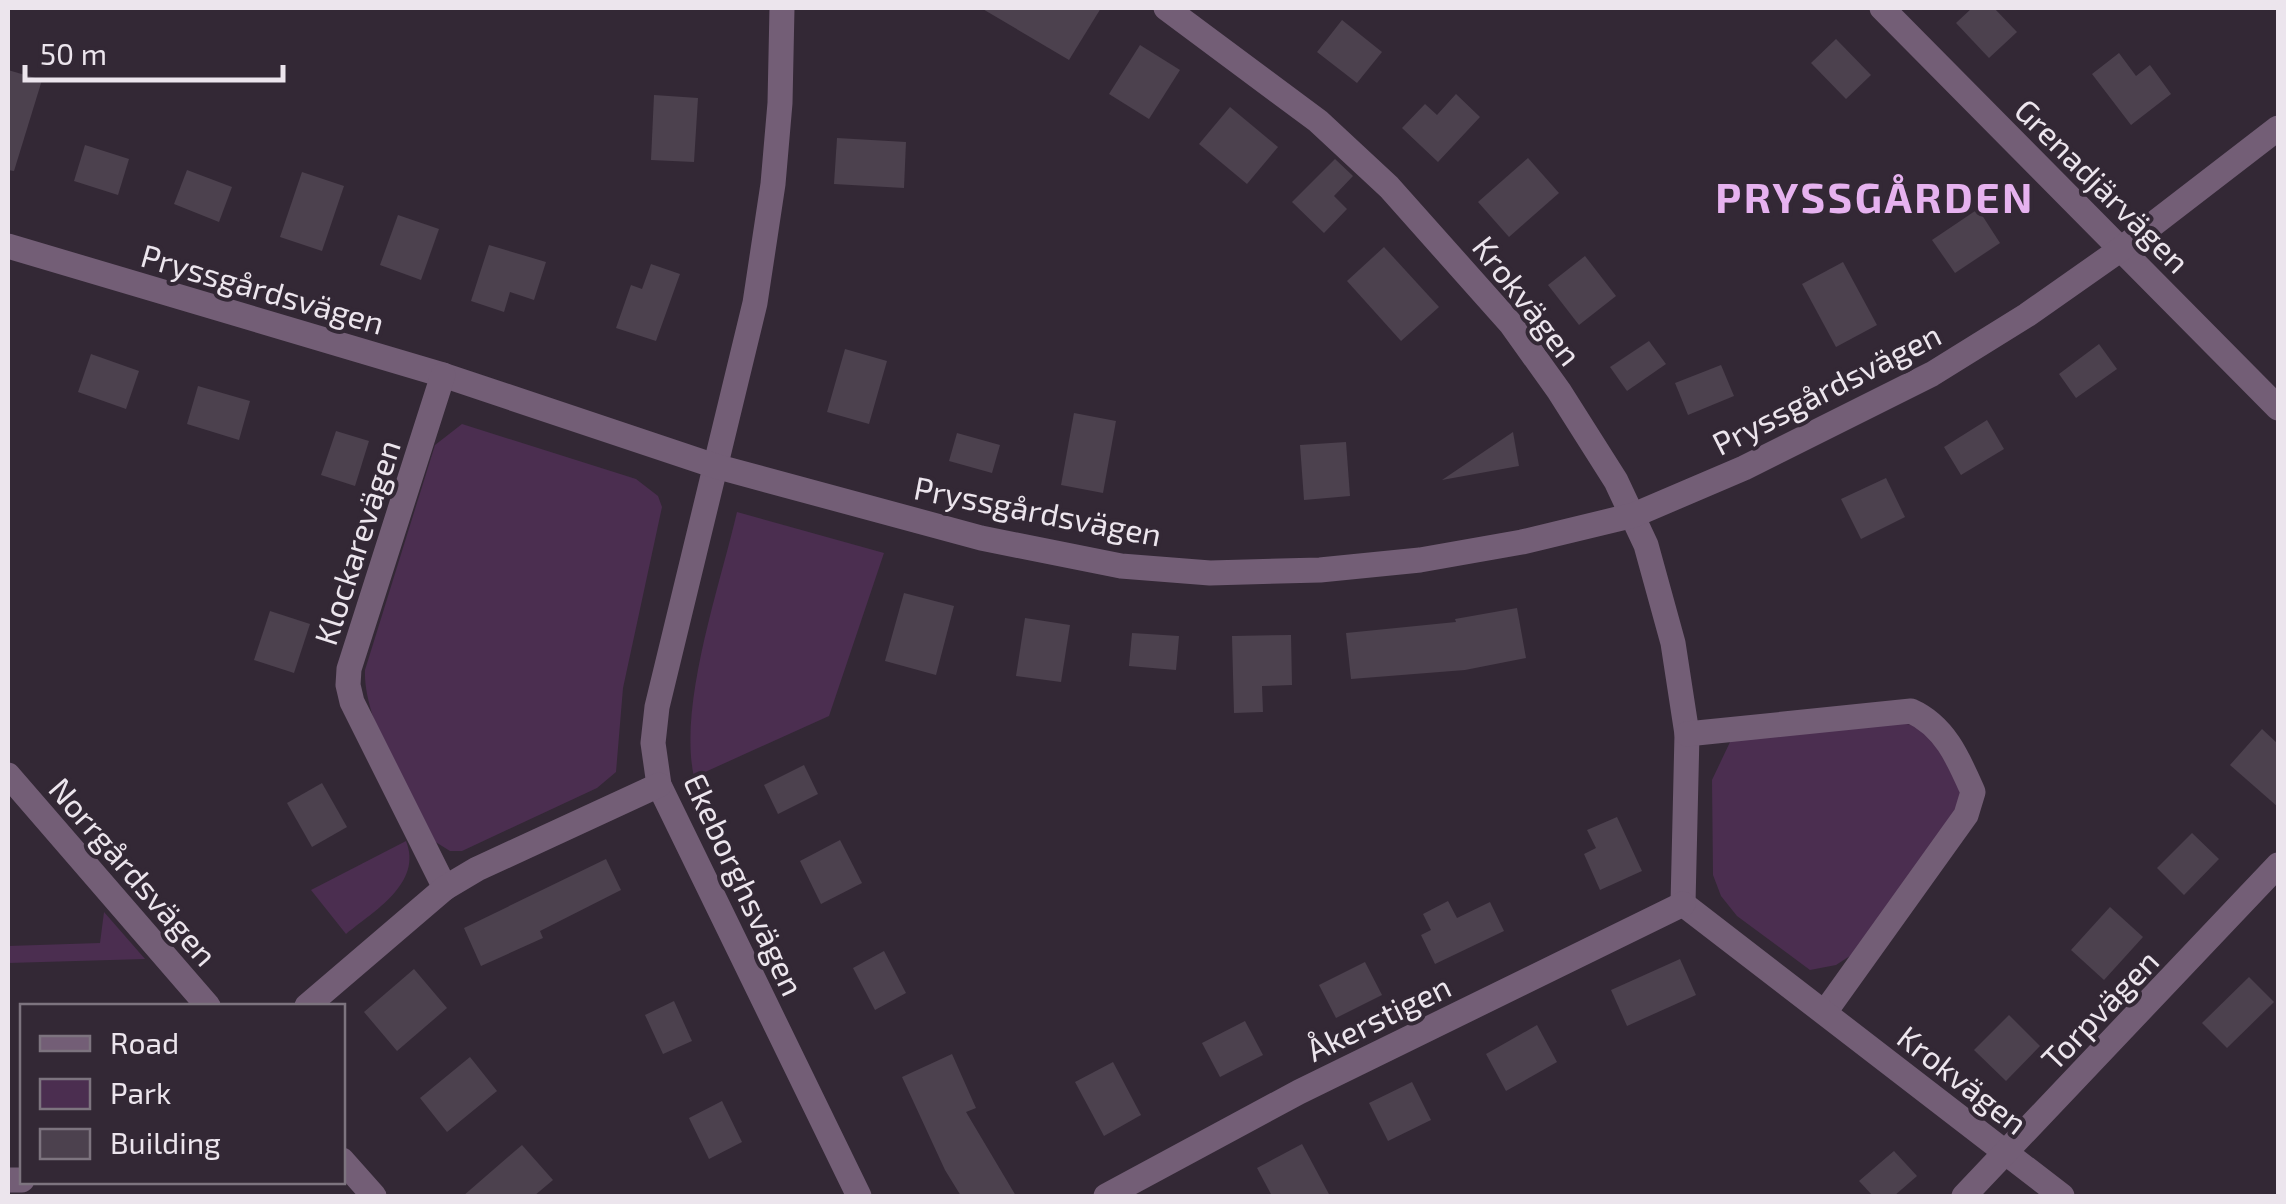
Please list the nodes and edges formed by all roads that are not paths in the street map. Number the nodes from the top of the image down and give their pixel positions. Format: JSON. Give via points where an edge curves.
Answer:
{"nodes":[{"id":1,"x":782,"y":8,"type":"edge"},
{"id":2,"x":1166,"y":8,"type":"edge"},
{"id":3,"x":1882,"y":8,"type":"edge"},
{"id":4,"x":2278,"y":128,"type":"edge"},
{"id":5,"x":8,"y":246,"type":"edge"},
{"id":6,"x":2120,"y":249,"type":"junction"},
{"id":7,"x":443,"y":375,"type":"junction"},
{"id":8,"x":2278,"y":408,"type":"edge"},
{"id":9,"x":715,"y":466,"type":"junction"},
{"id":10,"x":1634,"y":515,"type":"junction"},
{"id":11,"x":1687,"y":734,"type":"junction"},
{"id":12,"x":9,"y":778,"type":"edge"},
{"id":13,"x":659,"y":786,"type":"junction"},
{"id":14,"x":2278,"y":865,"type":"edge"},
{"id":15,"x":445,"y":888,"type":"junction"},
{"id":16,"x":1683,"y":904,"type":"junction"},
{"id":17,"x":206,"y":1004,"type":"edge"},
{"id":18,"x":308,"y":1004,"type":"edge"},
{"id":19,"x":1825,"y":1012,"type":"junction"},
{"id":20,"x":2006,"y":1153,"type":"junction"},
{"id":21,"x":346,"y":1168,"type":"edge"},
{"id":22,"x":374,"y":1196,"type":"edge"},
{"id":23,"x":859,"y":1196,"type":"edge"},
{"id":24,"x":1106,"y":1196,"type":"edge"},
{"id":25,"x":1964,"y":1196,"type":"edge"},
{"id":26,"x":2062,"y":1196,"type":"edge"}],
"edges":[{"from":1,"to":9,"type":"street","name":"Ekeborghsvägen","via":[[773,184],[755,303]]},
{"from":2,"to":10,"type":"street","name":"Krokvägen","via":[[1318,120],[1438,238],[1559,391]]},
{"from":3,"to":6,"type":"street","name":"Grenadjärvägen"},
{"from":4,"to":6,"type":"street","name":"Pryssgårdsvägen"},
{"from":5,"to":7,"type":"street","name":"Pryssgårdsvägen"},
{"from":6,"to":8,"type":"street","name":"Grenadjärvägen"},
{"from":6,"to":10,"type":"street","name":"Pryssgårdsvägen","via":[[1932,374]]},
{"from":7,"to":9,"type":"street","name":"Pryssgårdsvägen"},
{"from":7,"to":15,"type":"street","name":"Klockarevägen","via":[[348,685]]},
{"from":9,"to":10,"type":"street","name":"Pryssgårdsvägen","via":[[982,538],[1121,566],[1210,573],[1420,560]]},
{"from":9,"to":13,"type":"street","name":"Ekeborghsvägen","via":[[657,706]]},
{"from":10,"to":11,"type":"street","name":"Krokvägen","via":[[1673,643]]},
{"from":11,"to":16,"type":"street","name":"Krokvägen"},
{"from":11,"to":19,"type":"street","via":[[1911,710],[1928,718],[1959,761],[1973,792],[1966,814]]},
{"from":12,"to":17,"type":"street","name":"Norrgårdsvägen"},
{"from":13,"to":15,"type":"street"},
{"from":13,"to":23,"type":"street","name":"Ekeborghsvägen"},
{"from":14,"to":20,"type":"street","name":"Torpvägen"},
{"from":15,"to":18,"type":"street"},
{"from":16,"to":19,"type":"street","name":"Krokvägen"},
{"from":16,"to":24,"type":"street","name":"Åkerstigen","via":[[1299,1092]]},
{"from":19,"to":20,"type":"street","name":"Krokvägen"},
{"from":20,"to":25,"type":"street","name":"Torpvägen"},
{"from":20,"to":26,"type":"street","name":"Krokvägen"},
{"from":21,"to":22,"type":"street"}]}
